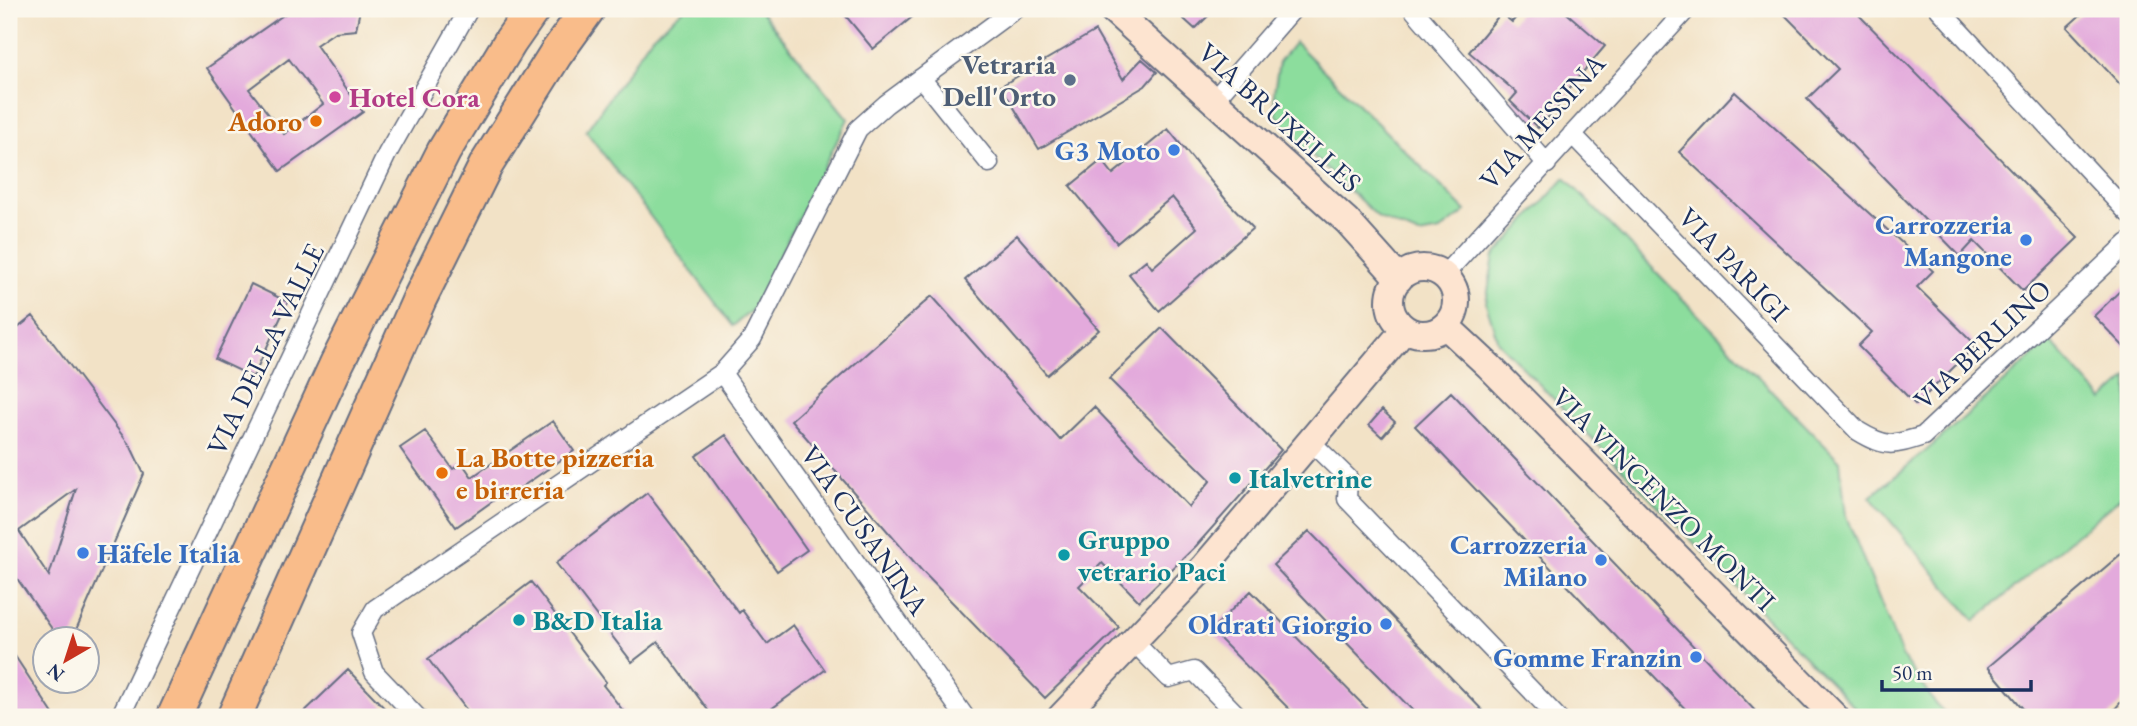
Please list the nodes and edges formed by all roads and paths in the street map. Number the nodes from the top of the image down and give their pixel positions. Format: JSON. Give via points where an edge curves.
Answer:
{"nodes":[{"id":1,"x":469,"y":9,"type":"edge"},
{"id":2,"x":533,"y":9,"type":"edge"},
{"id":3,"x":588,"y":9,"type":"edge"},
{"id":4,"x":1015,"y":9,"type":"edge"},
{"id":5,"x":1112,"y":9,"type":"edge"},
{"id":6,"x":1293,"y":9,"type":"edge"},
{"id":7,"x":1413,"y":9,"type":"edge"},
{"id":8,"x":1687,"y":9,"type":"edge"},
{"id":9,"x":1939,"y":9,"type":"edge"},
{"id":10,"x":921,"y":78,"type":"junction"},
{"id":11,"x":1213,"y":101,"type":"junction"},
{"id":12,"x":1572,"y":134,"type":"junction"},
{"id":13,"x":989,"y":163,"type":"dead end"},
{"id":14,"x":1547,"y":164,"type":"junction"},
{"id":15,"x":2128,"y":214,"type":"edge"},
{"id":16,"x":2128,"y":243,"type":"edge"},
{"id":17,"x":1444,"y":275,"type":"junction"},
{"id":18,"x":1399,"y":278,"type":"junction"},
{"id":19,"x":1446,"y":326,"type":"junction"},
{"id":20,"x":1405,"y":329,"type":"junction"},
{"id":21,"x":722,"y":373,"type":"junction"},
{"id":22,"x":1858,"y":431,"type":"joint"},
{"id":23,"x":1311,"y":442,"type":"junction"},
{"id":24,"x":1133,"y":641,"type":"junction"},
{"id":25,"x":120,"y":717,"type":"edge"},
{"id":26,"x":174,"y":717,"type":"edge"},
{"id":27,"x":234,"y":717,"type":"edge"},
{"id":28,"x":417,"y":717,"type":"edge"},
{"id":29,"x":965,"y":717,"type":"edge"},
{"id":30,"x":1061,"y":717,"type":"edge"},
{"id":31,"x":1239,"y":717,"type":"edge"},
{"id":32,"x":1557,"y":717,"type":"edge"},
{"id":33,"x":1835,"y":717,"type":"edge"}],
"edges":[{"from":1,"to":25,"type":"street","name":"VIA DELLA VALLE","via":[[387,154]]},
{"from":2,"to":26,"type":"highway","via":[[444,151],[337,363]]},
{"from":3,"to":27,"type":"highway","via":[[486,165],[419,300]]},
{"from":4,"to":10,"type":"street"},
{"from":5,"to":11,"type":"street","name":"VIA BRUXELLES"},
{"from":6,"to":11,"type":"street"},
{"from":7,"to":14,"type":"street"},
{"from":8,"to":12,"type":"street","name":"VIA MESSINA"},
{"from":9,"to":15,"type":"street"},
{"from":10,"to":13,"type":"street"},
{"from":10,"to":21,"type":"street","via":[[858,129],[752,340]]},
{"from":11,"to":18,"type":"street","name":"VIA BRUXELLES","via":[[1347,221]]},
{"from":12,"to":14,"type":"street","name":"VIA MESSINA"},
{"from":12,"to":22,"type":"street","name":"VIA PARIGI"},
{"from":14,"to":17,"type":"street","name":"VIA MESSINA"},
{"from":16,"to":22,"type":"street","name":"VIA BERLINO","via":[[1923,436],[1880,444]]},
{"from":17,"to":18,"type":"street","via":[[1426,268]]},
{"from":17,"to":19,"type":"street","via":[[1452,284],[1457,306]]},
{"from":18,"to":20,"type":"street","via":[[1390,305]]},
{"from":19,"to":20,"type":"street","via":[[1426,334]]},
{"from":19,"to":33,"type":"street","name":"VIA VINCENZO MONTI"},
{"from":20,"to":23,"type":"street"},
{"from":21,"to":28,"type":"street","via":[[374,609],[361,633],[374,673]]},
{"from":21,"to":29,"type":"street","name":"VIA CUSANINA"},
{"from":23,"to":24,"type":"street","via":[[1205,566]]},
{"from":23,"to":32,"type":"street","via":[[1348,478],[1347,499]]},
{"from":24,"to":30,"type":"street"},
{"from":24,"to":31,"type":"street","via":[[1169,678],[1194,671]]}]}
